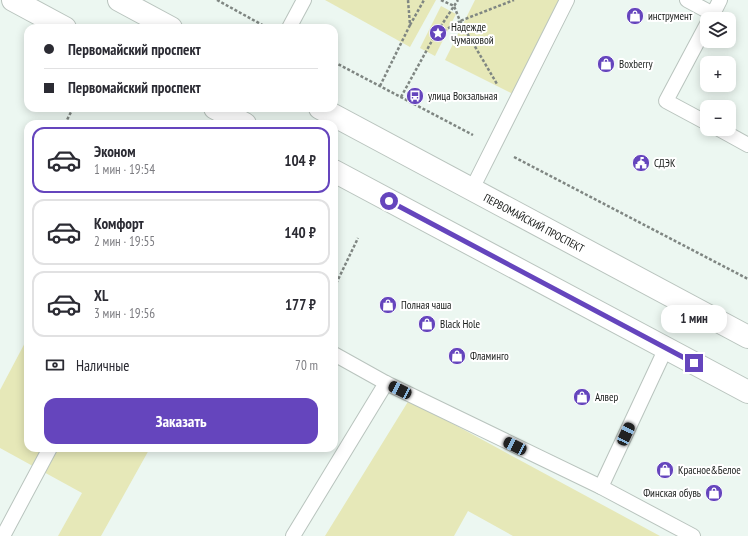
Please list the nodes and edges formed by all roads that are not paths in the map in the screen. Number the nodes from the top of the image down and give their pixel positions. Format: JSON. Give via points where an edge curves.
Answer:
{"nodes":[{"id":1,"x":12,"y":0,"type":"edge"},
{"id":2,"x":119,"y":0,"type":"edge"},
{"id":3,"x":304,"y":0,"type":"edge"},
{"id":4,"x":567,"y":0,"type":"edge"},
{"id":5,"x":687,"y":0,"type":"edge"},
{"id":6,"x":720,"y":0,"type":"edge"},
{"id":7,"x":702,"y":12,"type":"edge"},
{"id":8,"x":714,"y":12,"type":"edge"},
{"id":9,"x":57,"y":24,"type":"edge"},
{"id":10,"x":164,"y":24,"type":"edge"},
{"id":11,"x":291,"y":24,"type":"edge"},
{"id":12,"x":700,"y":38,"type":"edge"},
{"id":13,"x":222,"y":112,"type":"edge"},
{"id":14,"x":328,"y":112,"type":"edge"},
{"id":15,"x":700,"y":119,"type":"edge"},
{"id":16,"x":238,"y":120,"type":"edge"},
{"id":17,"x":731,"y":136,"type":"edge"},
{"id":18,"x":748,"y":145,"type":"edge"},
{"id":19,"x":338,"y":173,"type":"edge"},
{"id":20,"x":472,"y":189,"type":"junction"},
{"id":21,"x":748,"y":338,"type":"edge"},
{"id":22,"x":666,"y":348,"type":"junction"},
{"id":23,"x":338,"y":356,"type":"edge"},
{"id":24,"x":386,"y":383,"type":"junction"},
{"id":25,"x":748,"y":392,"type":"edge"},
{"id":26,"x":48,"y":452,"type":"edge"},
{"id":27,"x":601,"y":487,"type":"junction"},
{"id":28,"x":3,"y":536,"type":"edge"},
{"id":29,"x":293,"y":536,"type":"edge"},
{"id":30,"x":693,"y":536,"type":"edge"}],
"edges":[{"from":1,"to":9,"type":"main road"},
{"from":2,"to":10,"type":"main road"},
{"from":3,"to":11,"type":"lane"},
{"from":4,"to":20,"type":"lane"},
{"from":5,"to":7,"type":"lane"},
{"from":6,"to":8,"type":"lane"},
{"from":12,"to":15,"type":"lane","via":[[666,101]]},
{"from":13,"to":16,"type":"main road"},
{"from":14,"to":20,"type":"main road","name":"ПЕРВОМАЙСКИЙ ПРОСПЕКТ"},
{"from":17,"to":18,"type":"lane"},
{"from":19,"to":22,"type":"main road"},
{"from":20,"to":21,"type":"main road","name":"ПЕРВОМАЙСКИЙ ПРОСПЕКТ"},
{"from":22,"to":25,"type":"main road"},
{"from":22,"to":27,"type":"lane"},
{"from":23,"to":24,"type":"lane"},
{"from":24,"to":27,"type":"lane"},
{"from":24,"to":29,"type":"lane"},
{"from":26,"to":28,"type":"lane"},
{"from":27,"to":30,"type":"lane"}]}
